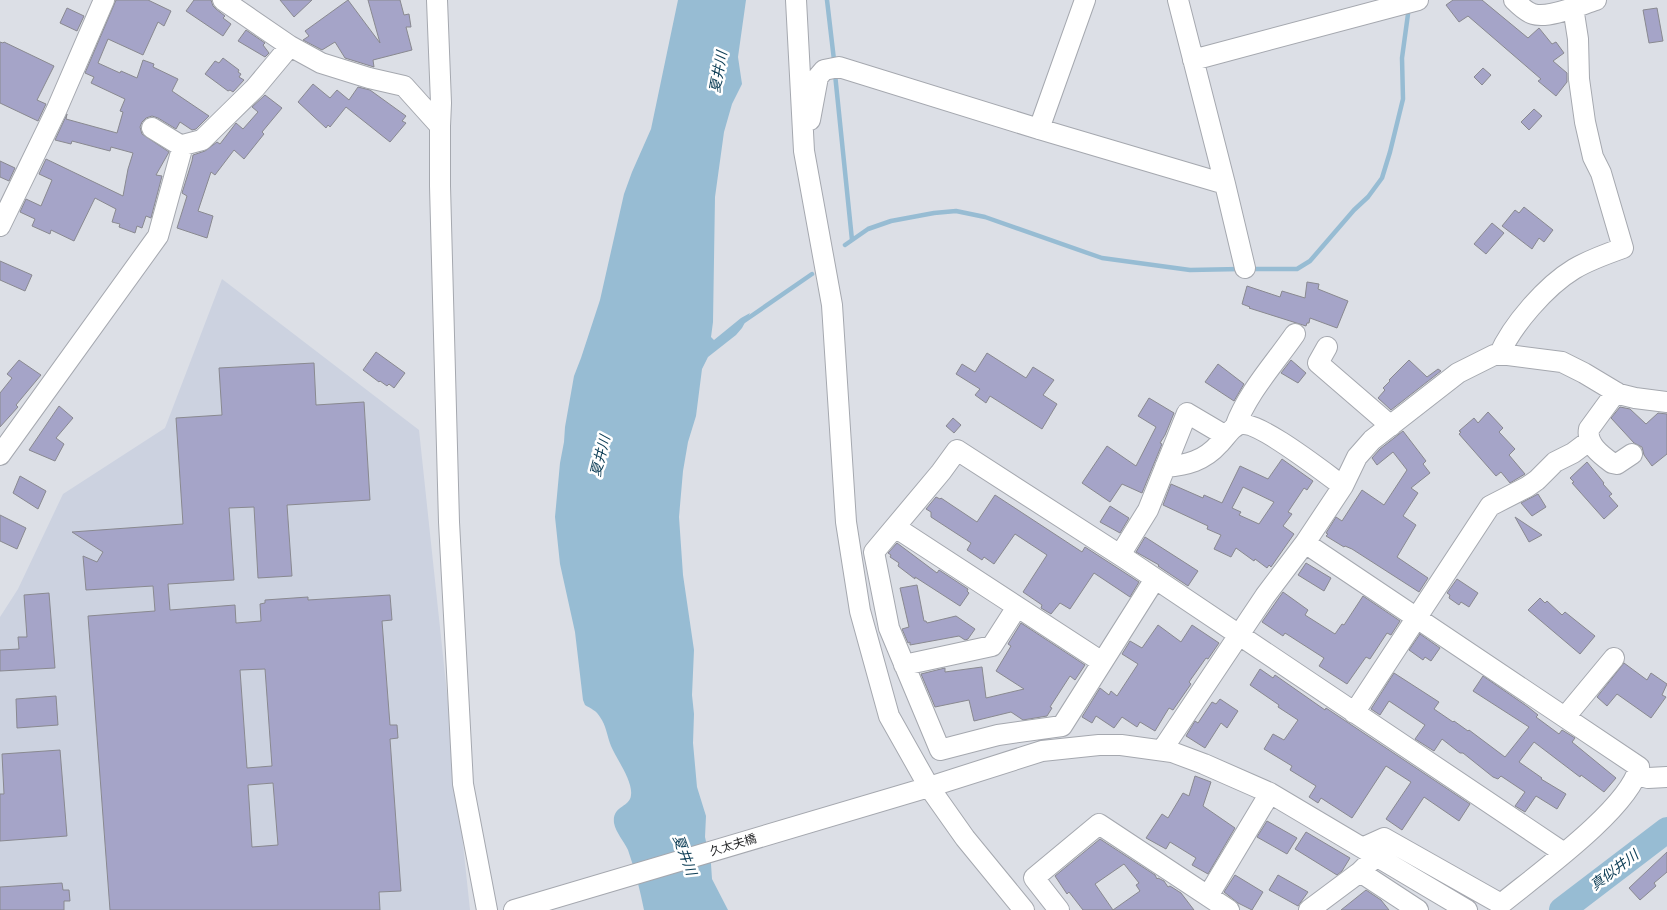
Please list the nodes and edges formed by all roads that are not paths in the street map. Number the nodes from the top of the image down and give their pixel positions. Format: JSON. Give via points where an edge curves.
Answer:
{"nodes":[{"id":1,"x":104,"y":0,"type":"edge"},
{"id":2,"x":223,"y":0,"type":"edge"},
{"id":3,"x":437,"y":0,"type":"edge"},
{"id":4,"x":796,"y":0,"type":"edge"},
{"id":5,"x":1085,"y":0,"type":"edge"},
{"id":6,"x":1178,"y":0,"type":"edge"},
{"id":7,"x":1514,"y":0,"type":"edge"},
{"id":8,"x":1596,"y":0,"type":"edge"},
{"id":9,"x":1413,"y":2,"type":"edge"},
{"id":10,"x":1573,"y":7,"type":"junction"},
{"id":11,"x":290,"y":46,"type":"junction"},
{"id":12,"x":1193,"y":60,"type":"junction"},
{"id":13,"x":440,"y":126,"type":"junction"},
{"id":14,"x":152,"y":128,"type":"dead end"},
{"id":15,"x":1039,"y":129,"type":"junction"},
{"id":16,"x":183,"y":147,"type":"junction"},
{"id":17,"x":804,"y":152,"type":"junction"},
{"id":18,"x":1225,"y":184,"type":"junction"},
{"id":19,"x":0,"y":226,"type":"edge"},
{"id":20,"x":1245,"y":268,"type":"dead end"},
{"id":21,"x":1296,"y":334,"type":"dead end"},
{"id":22,"x":1327,"y":347,"type":"dead end"},
{"id":23,"x":1499,"y":355,"type":"junction"},
{"id":24,"x":1616,"y":392,"type":"junction"},
{"id":25,"x":1667,"y":402,"type":"edge"},
{"id":26,"x":1391,"y":426,"type":"junction"},
{"id":27,"x":1230,"y":432,"type":"junction"},
{"id":28,"x":1589,"y":441,"type":"junction"},
{"id":29,"x":0,"y":455,"type":"edge"},
{"id":30,"x":1624,"y":465,"type":"dead end"},
{"id":31,"x":1165,"y":467,"type":"junction"},
{"id":32,"x":1343,"y":486,"type":"junction"},
{"id":33,"x":895,"y":527,"type":"junction"},
{"id":34,"x":1305,"y":544,"type":"junction"},
{"id":35,"x":1120,"y":555,"type":"junction"},
{"id":36,"x":1155,"y":579,"type":"junction"},
{"id":37,"x":1017,"y":607,"type":"junction"},
{"id":38,"x":1417,"y":618,"type":"junction"},
{"id":39,"x":1239,"y":636,"type":"junction"},
{"id":40,"x":1614,"y":658,"type":"dead end"},
{"id":41,"x":1102,"y":662,"type":"junction"},
{"id":42,"x":904,"y":665,"type":"junction"},
{"id":43,"x":1354,"y":713,"type":"junction"},
{"id":44,"x":1565,"y":717,"type":"junction"},
{"id":45,"x":1162,"y":750,"type":"junction"},
{"id":46,"x":1637,"y":774,"type":"junction"},
{"id":47,"x":1667,"y":777,"type":"edge"},
{"id":48,"x":926,"y":788,"type":"junction"},
{"id":49,"x":1270,"y":792,"type":"junction"},
{"id":50,"x":1371,"y":851,"type":"junction"},
{"id":51,"x":1564,"y":852,"type":"junction"},
{"id":52,"x":1360,"y":872,"type":"junction"},
{"id":53,"x":1208,"y":896,"type":"junction"},
{"id":54,"x":487,"y":910,"type":"edge"},
{"id":55,"x":514,"y":910,"type":"edge"},
{"id":56,"x":1024,"y":910,"type":"edge"},
{"id":57,"x":1059,"y":910,"type":"edge"},
{"id":58,"x":1229,"y":910,"type":"edge"},
{"id":59,"x":1309,"y":910,"type":"edge"},
{"id":60,"x":1418,"y":910,"type":"edge"},
{"id":61,"x":1467,"y":910,"type":"edge"}],
"edges":[{"from":1,"to":19,"type":"street","via":[[56,111]]},
{"from":2,"to":11,"type":"street"},
{"from":3,"to":13,"type":"street"},
{"from":4,"to":17,"type":"street"},
{"from":5,"to":15,"type":"street"},
{"from":6,"to":12,"type":"street"},
{"from":7,"to":10,"type":"street","via":[[1526,11],[1539,15]]},
{"from":8,"to":10,"type":"street"},
{"from":9,"to":12,"type":"street"},
{"from":10,"to":23,"type":"street","via":[[1585,122],[1623,248],[1580,265],[1557,282],[1519,322]]},
{"from":11,"to":13,"type":"street","via":[[322,63],[404,86]]},
{"from":11,"to":16,"type":"street","via":[[255,88],[202,140]]},
{"from":12,"to":18,"type":"street"},
{"from":13,"to":54,"type":"street","via":[[449,522],[463,784]]},
{"from":14,"to":16,"type":"street"},
{"from":15,"to":17,"type":"street","via":[[831,67],[818,77]]},
{"from":15,"to":18,"type":"street"},
{"from":16,"to":29,"type":"street","via":[[158,236]]},
{"from":17,"to":48,"type":"street","via":[[832,305],[846,522],[860,611],[890,716]]},
{"from":18,"to":20,"type":"street"},
{"from":21,"to":27,"type":"street","via":[[1254,391]]},
{"from":22,"to":26,"type":"street","via":[[1318,363]]},
{"from":23,"to":24,"type":"street","via":[[1562,362]]},
{"from":23,"to":26,"type":"street","via":[[1458,373]]},
{"from":24,"to":25,"type":"street"},
{"from":24,"to":28,"type":"street","via":[[1589,429]]},
{"from":26,"to":32,"type":"street","via":[[1357,457]]},
{"from":27,"to":31,"type":"street","via":[[1212,452],[1195,462]]},
{"from":27,"to":31,"type":"street","via":[[1187,413]]},
{"from":27,"to":32,"type":"street","via":[[1240,424],[1247,424],[1272,435]]},
{"from":28,"to":30,"type":"street","via":[[1612,463]]},
{"from":28,"to":38,"type":"street","via":[[1555,462],[1527,487],[1490,506]]},
{"from":31,"to":35,"type":"street","via":[[1148,510]]},
{"from":32,"to":34,"type":"street"},
{"from":33,"to":35,"type":"street","via":[[957,450]]},
{"from":33,"to":37,"type":"street"},
{"from":33,"to":42,"type":"street","via":[[874,552],[888,628]]},
{"from":34,"to":38,"type":"street"},
{"from":34,"to":39,"type":"street"},
{"from":35,"to":36,"type":"street"},
{"from":36,"to":39,"type":"street"},
{"from":36,"to":41,"type":"street"},
{"from":37,"to":41,"type":"street"},
{"from":37,"to":42,"type":"street","via":[[992,646]]},
{"from":38,"to":43,"type":"street"},
{"from":38,"to":44,"type":"street"},
{"from":39,"to":43,"type":"street"},
{"from":39,"to":45,"type":"street"},
{"from":40,"to":44,"type":"street"},
{"from":41,"to":42,"type":"street","via":[[1062,726],[998,735],[940,750]]},
{"from":43,"to":51,"type":"street"},
{"from":44,"to":46,"type":"street","via":[[1639,767]]},
{"from":45,"to":48,"type":"street","name":"久太夫橋","via":[[1121,745],[1042,752]]},
{"from":45,"to":49,"type":"street","name":"久太夫橋"},
{"from":46,"to":47,"type":"street","via":[[1648,778]]},
{"from":46,"to":51,"type":"street","via":[[1610,811]]},
{"from":48,"to":55,"type":"street","name":"久太夫橋"},
{"from":48,"to":56,"type":"street"},
{"from":49,"to":50,"type":"street","name":"久太夫橋"},
{"from":49,"to":53,"type":"street"},
{"from":50,"to":51,"type":"street","via":[[1384,838],[1500,904]]},
{"from":50,"to":52,"type":"street"},
{"from":50,"to":61,"type":"street","name":"久太夫橋"},
{"from":52,"to":59,"type":"street"},
{"from":52,"to":60,"type":"street"},
{"from":53,"to":57,"type":"street","via":[[1099,824],[1034,878]]},
{"from":53,"to":58,"type":"street"}]}
